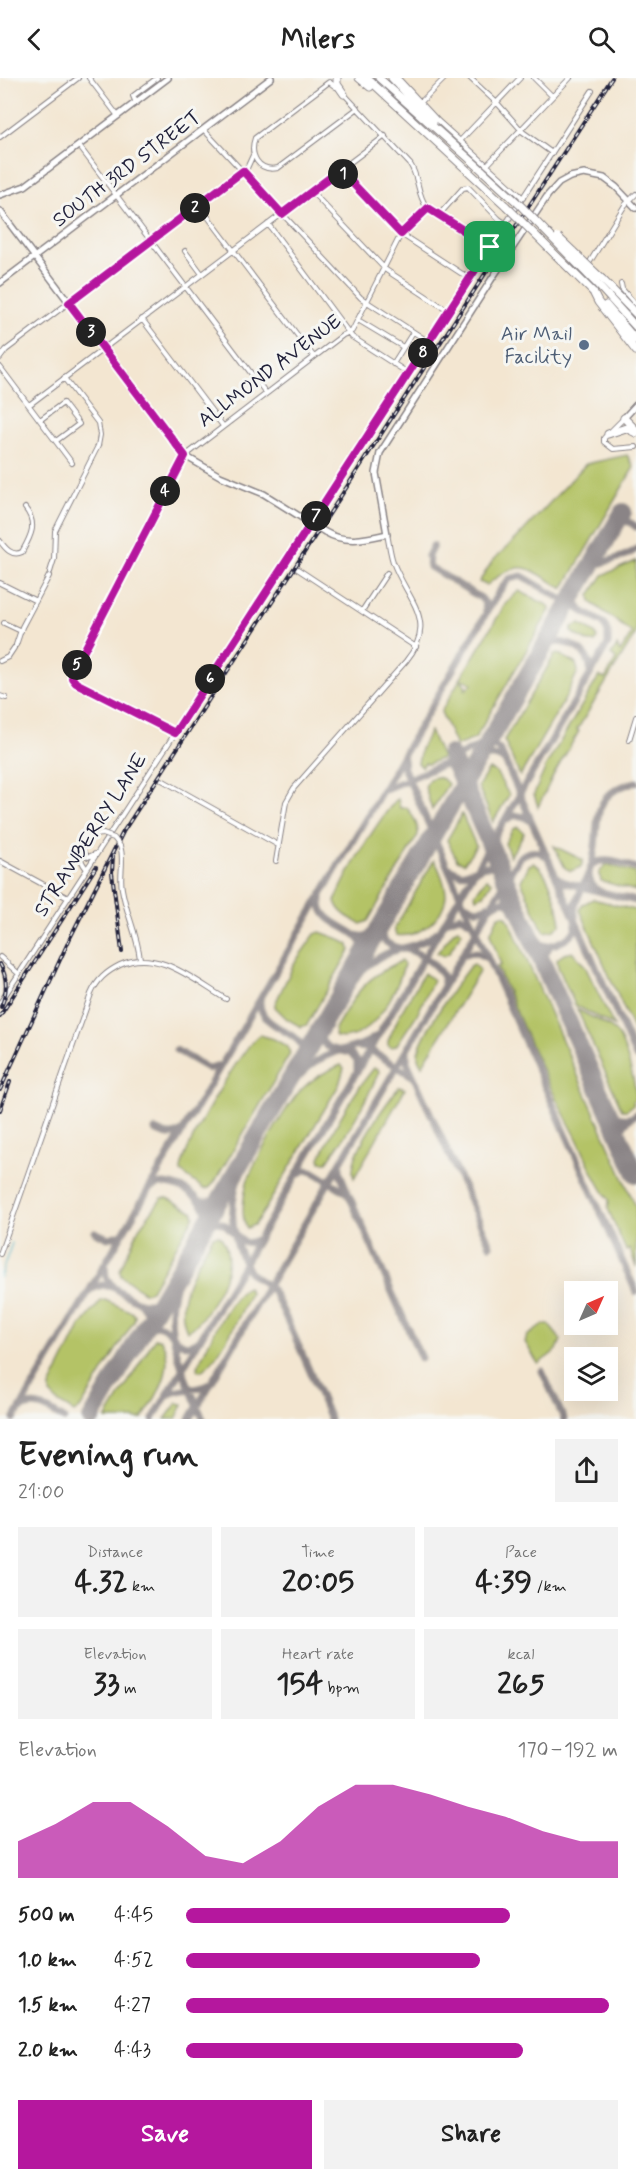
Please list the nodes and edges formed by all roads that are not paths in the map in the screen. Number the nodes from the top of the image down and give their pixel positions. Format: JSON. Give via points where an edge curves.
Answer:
{"nodes":[{"id":1,"x":78,"y":78,"type":"edge"},
{"id":2,"x":90,"y":78,"type":"edge"},
{"id":3,"x":157,"y":78,"type":"edge"},
{"id":4,"x":168,"y":78,"type":"edge"},
{"id":5,"x":272,"y":78,"type":"edge"},
{"id":6,"x":324,"y":78,"type":"edge"},
{"id":7,"x":337,"y":78,"type":"edge"},
{"id":8,"x":358,"y":78,"type":"edge"},
{"id":9,"x":367,"y":78,"type":"edge"},
{"id":10,"x":380,"y":78,"type":"edge"},
{"id":11,"x":392,"y":78,"type":"edge"},
{"id":12,"x":398,"y":78,"type":"edge"},
{"id":13,"x":445,"y":78,"type":"edge"},
{"id":14,"x":470,"y":78,"type":"edge"},
{"id":15,"x":520,"y":78,"type":"edge"},
{"id":16,"x":534,"y":78,"type":"edge"},
{"id":17,"x":570,"y":78,"type":"edge"},
{"id":18,"x":328,"y":82,"type":"junction"},
{"id":19,"x":334,"y":86,"type":"junction"},
{"id":20,"x":321,"y":88,"type":"junction"},
{"id":21,"x":592,"y":91,"type":"dead end"},
{"id":22,"x":344,"y":94,"type":"junction"},
{"id":23,"x":552,"y":96,"type":"junction"},
{"id":24,"x":421,"y":102,"type":"junction"},
{"id":25,"x":496,"y":102,"type":"junction"},
{"id":26,"x":136,"y":103,"type":"junction"},
{"id":27,"x":358,"y":108,"type":"junction"},
{"id":28,"x":118,"y":116,"type":"junction"},
{"id":29,"x":435,"y":128,"type":"junction"},
{"id":30,"x":521,"y":129,"type":"junction"},
{"id":31,"x":204,"y":130,"type":"junction"},
{"id":32,"x":384,"y":136,"type":"junction"},
{"id":33,"x":0,"y":137,"type":"edge"},
{"id":34,"x":459,"y":141,"type":"junction"},
{"id":35,"x":79,"y":146,"type":"junction"},
{"id":36,"x":552,"y":153,"type":"junction"},
{"id":37,"x":450,"y":154,"type":"junction"},
{"id":38,"x":252,"y":155,"type":"junction"},
{"id":39,"x":263,"y":167,"type":"junction"},
{"id":40,"x":247,"y":168,"type":"junction"},
{"id":41,"x":485,"y":168,"type":"junction"},
{"id":42,"x":340,"y":170,"type":"junction"},
{"id":43,"x":243,"y":171,"type":"junction"},
{"id":44,"x":312,"y":192,"type":"junction"},
{"id":45,"x":636,"y":194,"type":"edge"},
{"id":46,"x":0,"y":195,"type":"edge"},
{"id":47,"x":116,"y":195,"type":"junction"},
{"id":48,"x":523,"y":198,"type":"junction"},
{"id":49,"x":630,"y":201,"type":"junction"},
{"id":50,"x":199,"y":205,"type":"junction"},
{"id":51,"x":428,"y":208,"type":"junction"},
{"id":52,"x":636,"y":208,"type":"edge"},
{"id":53,"x":0,"y":211,"type":"edge"},
{"id":54,"x":282,"y":214,"type":"junction"},
{"id":55,"x":439,"y":214,"type":"junction"},
{"id":56,"x":268,"y":224,"type":"junction"},
{"id":57,"x":506,"y":224,"type":"junction"},
{"id":58,"x":401,"y":234,"type":"junction"},
{"id":59,"x":151,"y":241,"type":"junction"},
{"id":60,"x":490,"y":247,"type":"junction"},
{"id":61,"x":234,"y":250,"type":"junction"},
{"id":62,"x":185,"y":251,"type":"dead end"},
{"id":63,"x":34,"y":257,"type":"junction"},
{"id":64,"x":384,"y":267,"type":"junction"},
{"id":65,"x":202,"y":274,"type":"junction"},
{"id":66,"x":470,"y":279,"type":"junction"},
{"id":67,"x":576,"y":282,"type":"dead end"},
{"id":68,"x":600,"y":282,"type":"junction"},
{"id":69,"x":0,"y":283,"type":"edge"},
{"id":70,"x":621,"y":284,"type":"dead end"},
{"id":71,"x":185,"y":287,"type":"junction"},
{"id":72,"x":593,"y":292,"type":"junction"},
{"id":73,"x":367,"y":302,"type":"junction"},
{"id":74,"x":69,"y":303,"type":"junction"},
{"id":75,"x":636,"y":305,"type":"edge"},
{"id":76,"x":450,"y":311,"type":"junction"},
{"id":77,"x":636,"y":314,"type":"edge"},
{"id":78,"x":142,"y":319,"type":"junction"},
{"id":79,"x":358,"y":320,"type":"junction"},
{"id":80,"x":636,"y":327,"type":"edge"},
{"id":81,"x":413,"y":332,"type":"junction"},
{"id":82,"x":350,"y":333,"type":"junction"},
{"id":83,"x":636,"y":340,"type":"edge"},
{"id":84,"x":429,"y":343,"type":"junction"},
{"id":85,"x":403,"y":347,"type":"junction"},
{"id":86,"x":104,"y":348,"type":"junction"},
{"id":87,"x":636,"y":351,"type":"edge"},
{"id":88,"x":314,"y":357,"type":"junction"},
{"id":89,"x":0,"y":358,"type":"edge"},
{"id":90,"x":393,"y":364,"type":"junction"},
{"id":91,"x":0,"y":367,"type":"edge"},
{"id":92,"x":408,"y":374,"type":"junction"},
{"id":93,"x":64,"y":378,"type":"junction"},
{"id":94,"x":266,"y":393,"type":"junction"},
{"id":95,"x":29,"y":405,"type":"junction"},
{"id":96,"x":636,"y":405,"type":"edge"},
{"id":97,"x":626,"y":416,"type":"junction"},
{"id":98,"x":40,"y":420,"type":"junction"},
{"id":99,"x":636,"y":423,"type":"edge"},
{"id":100,"x":223,"y":426,"type":"junction"},
{"id":101,"x":636,"y":431,"type":"edge"},
{"id":102,"x":606,"y":436,"type":"junction"},
{"id":103,"x":56,"y":441,"type":"junction"},
{"id":104,"x":636,"y":447,"type":"edge"},
{"id":105,"x":185,"y":456,"type":"junction"},
{"id":106,"x":72,"y":463,"type":"dead end"},
{"id":107,"x":25,"y":508,"type":"dead end"},
{"id":108,"x":387,"y":534,"type":"junction"},
{"id":109,"x":0,"y":541,"type":"edge"},
{"id":110,"x":296,"y":568,"type":"dead end"},
{"id":111,"x":387,"y":573,"type":"dead end"},
{"id":112,"x":0,"y":583,"type":"edge"},
{"id":113,"x":36,"y":601,"type":"junction"},
{"id":114,"x":362,"y":611,"type":"junction"},
{"id":115,"x":4,"y":623,"type":"dead end"},
{"id":116,"x":21,"y":631,"type":"junction"},
{"id":117,"x":417,"y":647,"type":"junction"},
{"id":118,"x":0,"y":661,"type":"edge"},
{"id":119,"x":0,"y":696,"type":"edge"},
{"id":120,"x":6,"y":698,"type":"dead end"},
{"id":121,"x":636,"y":717,"type":"edge"},
{"id":122,"x":175,"y":733,"type":"junction"},
{"id":123,"x":629,"y":740,"type":"dead end"},
{"id":124,"x":162,"y":780,"type":"dead end"},
{"id":125,"x":278,"y":845,"type":"junction"},
{"id":126,"x":81,"y":849,"type":"junction"},
{"id":127,"x":95,"y":854,"type":"junction"},
{"id":128,"x":0,"y":861,"type":"edge"},
{"id":129,"x":276,"y":861,"type":"dead end"},
{"id":130,"x":86,"y":868,"type":"junction"},
{"id":131,"x":68,"y":898,"type":"junction"},
{"id":132,"x":0,"y":957,"type":"edge"},
{"id":133,"x":140,"y":959,"type":"junction"},
{"id":134,"x":19,"y":974,"type":"junction"},
{"id":135,"x":226,"y":999,"type":"dead end"},
{"id":136,"x":0,"y":1003,"type":"edge"},
{"id":137,"x":0,"y":1254,"type":"edge"}],
"edges":[{"from":1,"to":33,"type":"street"},
{"from":2,"to":28,"type":"street"},
{"from":3,"to":26,"type":"street","via":[[133,96]]},
{"from":4,"to":26,"type":"main road"},
{"from":5,"to":31,"type":"main road","name":"SOUTH 3RD STREET"},
{"from":6,"to":18,"type":"street"},
{"from":7,"to":22,"type":"highway"},
{"from":8,"to":37,"type":"highway"},
{"from":9,"to":37,"type":"highway"},
{"from":10,"to":29,"type":"highway"},
{"from":11,"to":29,"type":"highway"},
{"from":12,"to":24,"type":"street"},
{"from":13,"to":24,"type":"street"},
{"from":14,"to":25,"type":"street"},
{"from":15,"to":25,"type":"street"},
{"from":16,"to":23,"type":"street"},
{"from":17,"to":23,"type":"street"},
{"from":18,"to":19,"type":"street"},
{"from":18,"to":20,"type":"street"},
{"from":18,"to":22,"type":"street"},
{"from":19,"to":20,"type":"street"},
{"from":19,"to":27,"type":"street"},
{"from":20,"to":38,"type":"street","via":[[255,138]]},
{"from":21,"to":36,"type":"street","name":"STRAWBERRY LANE"},
{"from":22,"to":27,"type":"street"},
{"from":23,"to":30,"type":"street"},
{"from":24,"to":34,"type":"street"},
{"from":25,"to":30,"type":"street"},
{"from":25,"to":34,"type":"street"},
{"from":26,"to":28,"type":"main road"},
{"from":27,"to":32,"type":"street"},
{"from":27,"to":39,"type":"street","via":[[282,166]]},
{"from":28,"to":35,"type":"main road"},
{"from":29,"to":41,"type":"highway"},
{"from":30,"to":36,"type":"street"},
{"from":30,"to":41,"type":"street"},
{"from":31,"to":43,"type":"street"},
{"from":31,"to":47,"type":"main road","name":"SOUTH 3RD STREET"},
{"from":32,"to":42,"type":"street"},
{"from":32,"to":51,"type":"street","via":[[414,170],[422,202]]},
{"from":34,"to":41,"type":"street"},
{"from":35,"to":46,"type":"main road","via":[[25,186]]},
{"from":35,"to":47,"type":"street"},
{"from":36,"to":48,"type":"street","name":"STRAWBERRY LANE"},
{"from":37,"to":72,"type":"highway","bridge":true},
{"from":38,"to":39,"type":"street"},
{"from":38,"to":40,"type":"street"},
{"from":39,"to":40,"type":"street"},
{"from":40,"to":43,"type":"street"},
{"from":41,"to":48,"type":"street"},
{"from":41,"to":68,"type":"highway","bridge":true},
{"from":42,"to":44,"type":"street"},
{"from":42,"to":58,"type":"street"},
{"from":43,"to":50,"type":"street"},
{"from":43,"to":54,"type":"street"},
{"from":44,"to":54,"type":"street"},
{"from":44,"to":64,"type":"street"},
{"from":45,"to":49,"type":"street"},
{"from":47,"to":59,"type":"street"},
{"from":47,"to":63,"type":"main road","name":"SOUTH 3RD STREET"},
{"from":48,"to":57,"type":"street","name":"STRAWBERRY LANE"},
{"from":49,"to":52,"type":"main road"},
{"from":49,"to":67,"type":"street"},
{"from":49,"to":108,"type":"main road","via":[[604,178],[584,174],[565,179],[548,195],[380,453],[376,473]]},
{"from":50,"to":59,"type":"street"},
{"from":50,"to":61,"type":"street"},
{"from":51,"to":55,"type":"street"},
{"from":51,"to":58,"type":"street","name":"ALLMOND AVENUE"},
{"from":53,"to":63,"type":"main road"},
{"from":54,"to":56,"type":"street"},
{"from":54,"to":73,"type":"street"},
{"from":55,"to":57,"type":"street","via":[[468,187]]},
{"from":55,"to":60,"type":"street"},
{"from":56,"to":61,"type":"street"},
{"from":56,"to":82,"type":"street"},
{"from":57,"to":60,"type":"street","name":"STRAWBERRY LANE"},
{"from":58,"to":64,"type":"street","name":"ALLMOND AVENUE"},
{"from":58,"to":66,"type":"street"},
{"from":59,"to":71,"type":"street"},
{"from":59,"to":74,"type":"street"},
{"from":60,"to":66,"type":"street","name":"STRAWBERRY LANE"},
{"from":61,"to":65,"type":"street"},
{"from":61,"to":88,"type":"street"},
{"from":62,"to":65,"type":"street"},
{"from":63,"to":69,"type":"main road","name":"SOUTH 3RD STREET"},
{"from":63,"to":74,"type":"main road"},
{"from":64,"to":73,"type":"street","name":"ALLMOND AVENUE"},
{"from":64,"to":76,"type":"street"},
{"from":65,"to":71,"type":"street"},
{"from":66,"to":76,"type":"street","name":"STRAWBERRY LANE"},
{"from":68,"to":77,"type":"highway"},
{"from":68,"to":80,"type":"highway"},
{"from":70,"to":75,"type":"street"},
{"from":71,"to":78,"type":"street"},
{"from":71,"to":94,"type":"street"},
{"from":72,"to":83,"type":"highway"},
{"from":72,"to":87,"type":"highway"},
{"from":73,"to":79,"type":"street","name":"ALLMOND AVENUE"},
{"from":73,"to":81,"type":"street"},
{"from":74,"to":86,"type":"main road"},
{"from":74,"to":89,"type":"street"},
{"from":76,"to":84,"type":"street","name":"STRAWBERRY LANE"},
{"from":78,"to":86,"type":"street"},
{"from":78,"to":100,"type":"street"},
{"from":79,"to":82,"type":"street","name":"ALLMOND AVENUE"},
{"from":79,"to":85,"type":"street"},
{"from":81,"to":84,"type":"street"},
{"from":81,"to":85,"type":"street"},
{"from":82,"to":88,"type":"street","name":"ALLMOND AVENUE"},
{"from":82,"to":90,"type":"street"},
{"from":84,"to":92,"type":"street","name":"STRAWBERRY LANE"},
{"from":85,"to":90,"type":"street"},
{"from":86,"to":93,"type":"street"},
{"from":86,"to":105,"type":"main road"},
{"from":88,"to":94,"type":"street","name":"ALLMOND AVENUE"},
{"from":90,"to":92,"type":"street"},
{"from":91,"to":95,"type":"street"},
{"from":92,"to":122,"type":"street","name":"STRAWBERRY LANE"},
{"from":93,"to":95,"type":"street"},
{"from":93,"to":113,"type":"street","via":[[99,426],[99,442],[55,531],[54,559]]},
{"from":94,"to":100,"type":"street","name":"ALLMOND AVENUE"},
{"from":95,"to":98,"type":"street"},
{"from":96,"to":97,"type":"main road"},
{"from":97,"to":99,"type":"highway"},
{"from":97,"to":101,"type":"highway"},
{"from":97,"to":102,"type":"street"},
{"from":98,"to":103,"type":"street"},
{"from":98,"to":103,"type":"street","via":[[63,403],[79,423]]},
{"from":100,"to":105,"type":"street","name":"ALLMOND AVENUE"},
{"from":101,"to":102,"type":"highway","via":[[626,428]]},
{"from":102,"to":104,"type":"street","via":[[605,444],[613,449]]},
{"from":103,"to":106,"type":"street"},
{"from":105,"to":108,"type":"main road","bridge":true,"via":[[264,494],[337,538],[351,540]]},
{"from":105,"to":122,"type":"street","name":"ALLMOND AVENUE","via":[[72,675],[76,683]]},
{"from":107,"to":109,"type":"street","via":[[33,529],[21,552],[8,550]]},
{"from":108,"to":117,"type":"street","via":[[393,562],[420,616]]},
{"from":110,"to":114,"type":"street"},
{"from":111,"to":114,"type":"street"},
{"from":112,"to":113,"type":"street"},
{"from":113,"to":116,"type":"street"},
{"from":114,"to":117,"type":"street"},
{"from":115,"to":116,"type":"street"},
{"from":116,"to":118,"type":"street","via":[[15,647]]},
{"from":117,"to":125,"type":"street","via":[[294,788],[286,802]]},
{"from":119,"to":120,"type":"street"},
{"from":121,"to":123,"type":"street"},
{"from":122,"to":127,"type":"street","name":"STRAWBERRY LANE"},
{"from":124,"to":125,"type":"street"},
{"from":125,"to":129,"type":"street"},
{"from":126,"to":127,"type":"street","via":[[88,856]]},
{"from":126,"to":130,"type":"street"},
{"from":126,"to":133,"type":"street","bridge":true,"via":[[91,837],[103,834],[114,838],[120,846],[122,889]]},
{"from":127,"to":130,"type":"street","name":"STRAWBERRY LANE"},
{"from":128,"to":131,"type":"street"},
{"from":130,"to":131,"type":"street","name":"STRAWBERRY LANE"},
{"from":131,"to":134,"type":"street","name":"STRAWBERRY LANE"},
{"from":132,"to":134,"type":"street"},
{"from":133,"to":135,"type":"street","via":[[170,966]]},
{"from":133,"to":137,"type":"street","via":[[109,971],[95,985]]},
{"from":134,"to":136,"type":"street","name":"STRAWBERRY LANE"}]}
